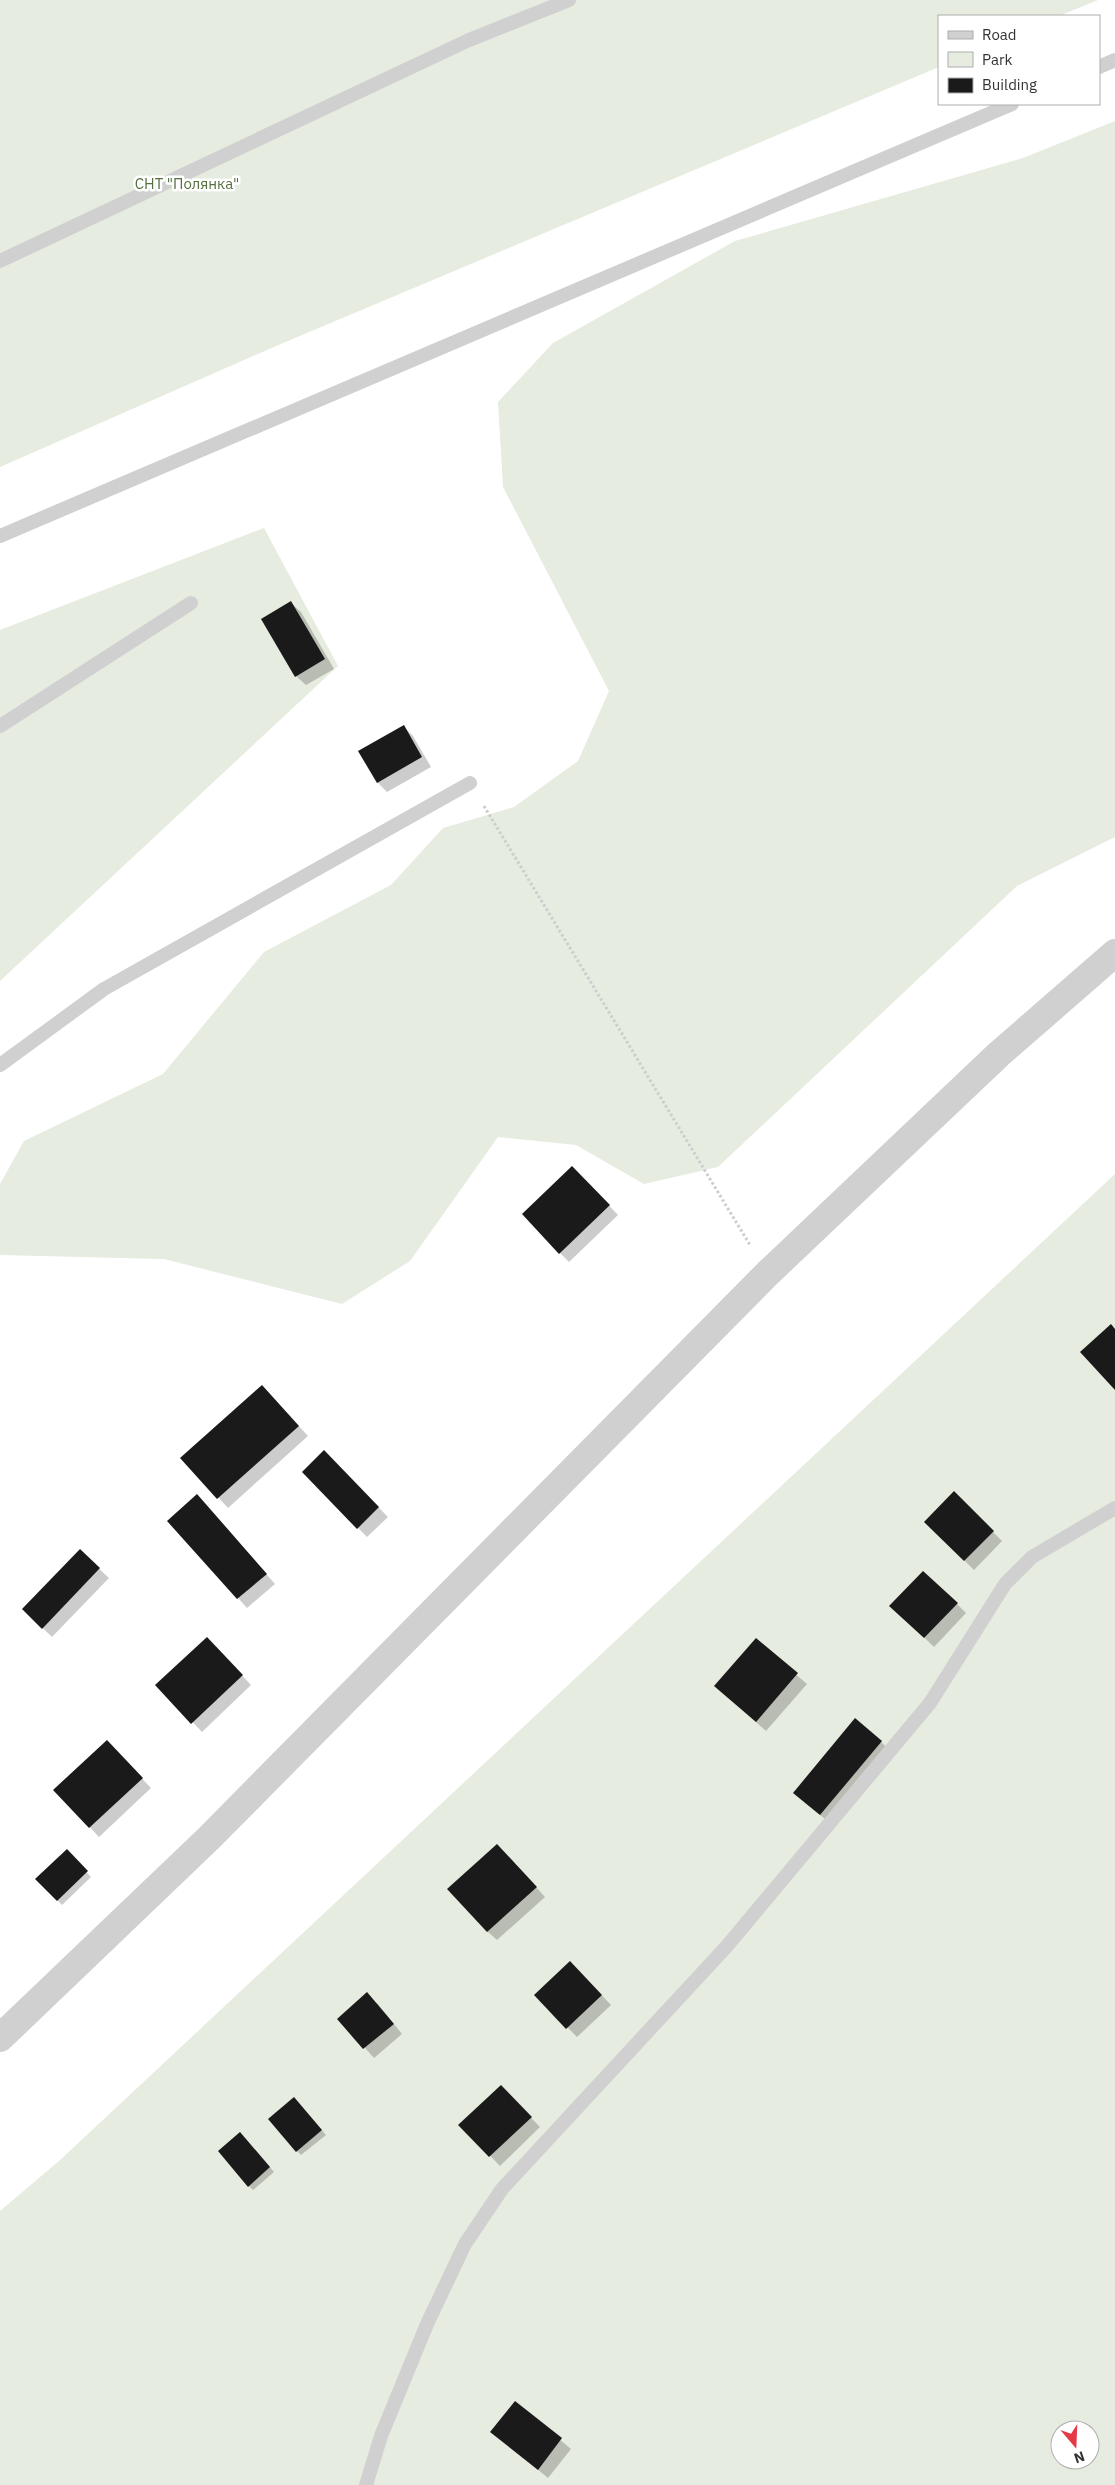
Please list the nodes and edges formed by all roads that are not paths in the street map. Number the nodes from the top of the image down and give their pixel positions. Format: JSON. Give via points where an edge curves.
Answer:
{"nodes":[{"id":1,"x":569,"y":0,"type":"edge"},
{"id":2,"x":1115,"y":60,"type":"edge"},
{"id":3,"x":1100,"y":67,"type":"edge"},
{"id":4,"x":1010,"y":105,"type":"edge"},
{"id":5,"x":0,"y":261,"type":"edge"},
{"id":6,"x":0,"y":536,"type":"edge"},
{"id":7,"x":191,"y":603,"type":"dead end"},
{"id":8,"x":0,"y":726,"type":"edge"},
{"id":9,"x":470,"y":783,"type":"road end"},
{"id":10,"x":1115,"y":953,"type":"edge"},
{"id":11,"x":0,"y":1065,"type":"edge"},
{"id":12,"x":1115,"y":1508,"type":"edge"},
{"id":13,"x":0,"y":2038,"type":"edge"},
{"id":14,"x":366,"y":2485,"type":"edge"}],
"edges":[{"from":1,"to":5,"type":"lane","via":[[470,40]]},
{"from":2,"to":3,"type":"lane"},
{"from":4,"to":6,"type":"lane"},
{"from":7,"to":8,"type":"lane"},
{"from":9,"to":11,"type":"lane","via":[[104,989]]},
{"from":10,"to":13,"type":"street","via":[[999,1054],[768,1273],[209,1838]]},
{"from":12,"to":14,"type":"lane","via":[[1032,1557],[1005,1584],[930,1702],[727,1946],[502,2189],[465,2244],[427,2324],[380,2436]]}]}
